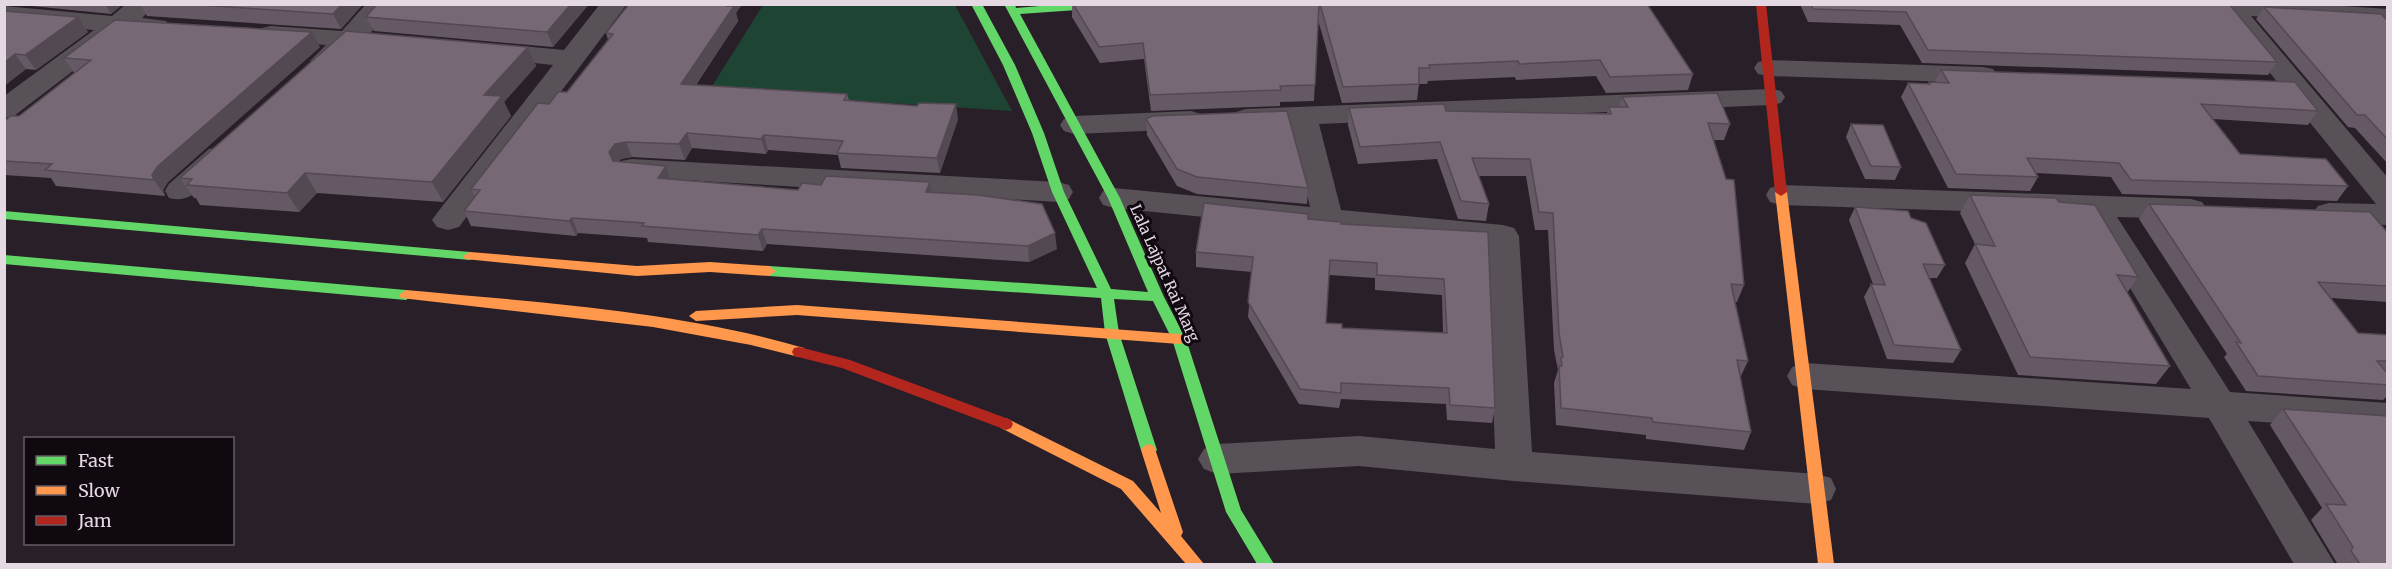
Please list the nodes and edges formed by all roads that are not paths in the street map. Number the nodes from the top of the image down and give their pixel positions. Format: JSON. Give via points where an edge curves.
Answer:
{"nodes":[{"id":1,"x":143,"y":4,"type":"edge"},
{"id":2,"x":381,"y":4,"type":"edge"},
{"id":3,"x":614,"y":4,"type":"edge"},
{"id":4,"x":976,"y":4,"type":"edge"},
{"id":5,"x":1120,"y":4,"type":"edge"},
{"id":6,"x":1761,"y":4,"type":"edge"},
{"id":7,"x":2228,"y":6,"type":"edge"},
{"id":8,"x":1011,"y":8,"type":"edge"},
{"id":9,"x":4,"y":14,"type":"edge"},
{"id":10,"x":2383,"y":21,"type":"edge"},
{"id":11,"x":118,"y":24,"type":"junction"},
{"id":12,"x":187,"y":29,"type":"edge"},
{"id":13,"x":245,"y":33,"type":"edge"},
{"id":14,"x":348,"y":39,"type":"junction"},
{"id":15,"x":384,"y":42,"type":"edge"},
{"id":16,"x":466,"y":50,"type":"edge"},
{"id":17,"x":573,"y":59,"type":"junction"},
{"id":18,"x":1768,"y":68,"type":"junction"},
{"id":19,"x":2007,"y":76,"type":"edge"},
{"id":20,"x":304,"y":79,"type":"edge"},
{"id":21,"x":2258,"y":85,"type":"edge"},
{"id":22,"x":2294,"y":86,"type":"junction"},
{"id":23,"x":1772,"y":97,"type":"junction"},
{"id":24,"x":4,"y":110,"type":"edge"},
{"id":25,"x":1303,"y":116,"type":"junction"},
{"id":26,"x":1074,"y":125,"type":"junction"},
{"id":27,"x":233,"y":143,"type":"edge"},
{"id":28,"x":632,"y":168,"type":"edge"},
{"id":29,"x":180,"y":191,"type":"edge"},
{"id":30,"x":1058,"y":192,"type":"junction"},
{"id":31,"x":1781,"y":195,"type":"junction"},
{"id":32,"x":1114,"y":198,"type":"junction"},
{"id":33,"x":2388,"y":199,"type":"edge"},
{"id":34,"x":2095,"y":206,"type":"junction"},
{"id":35,"x":2214,"y":209,"type":"edge"},
{"id":36,"x":2298,"y":212,"type":"edge"},
{"id":37,"x":4,"y":215,"type":"edge"},
{"id":38,"x":1328,"y":219,"type":"junction"},
{"id":39,"x":448,"y":220,"type":"dead end"},
{"id":40,"x":2386,"y":227,"type":"edge"},
{"id":41,"x":4,"y":260,"type":"edge"},
{"id":42,"x":1107,"y":295,"type":"junction"},
{"id":43,"x":599,"y":297,"type":"dead end"},
{"id":44,"x":1157,"y":297,"type":"junction"},
{"id":45,"x":588,"y":315,"type":"junction"},
{"id":46,"x":634,"y":320,"type":"junction"},
{"id":47,"x":1112,"y":333,"type":"junction"},
{"id":48,"x":1179,"y":339,"type":"junction"},
{"id":49,"x":1804,"y":376,"type":"junction"},
{"id":50,"x":2219,"y":404,"type":"junction"},
{"id":51,"x":2388,"y":417,"type":"edge"},
{"id":52,"x":1217,"y":459,"type":"junction"},
{"id":53,"x":1514,"y":466,"type":"junction"},
{"id":54,"x":1817,"y":489,"type":"junction"},
{"id":55,"x":1179,"y":542,"type":"junction"},
{"id":56,"x":1196,"y":564,"type":"edge"},
{"id":57,"x":1266,"y":564,"type":"edge"},
{"id":58,"x":1826,"y":564,"type":"edge"},
{"id":59,"x":2315,"y":564,"type":"edge"}],
"edges":[{"from":1,"to":11,"type":"street"},
{"from":2,"to":14,"type":"street"},
{"from":3,"to":17,"type":"street"},
{"from":4,"to":30,"type":"main road","via":[[1017,84]]},
{"from":5,"to":8,"type":"main road"},
{"from":6,"to":18,"type":"main road"},
{"from":7,"to":10,"type":"street"},
{"from":7,"to":22,"type":"street"},
{"from":8,"to":26,"type":"main road","name":"Lala Lajpat Rai Marg"},
{"from":9,"to":11,"type":"street"},
{"from":11,"to":12,"type":"street"},
{"from":11,"to":24,"type":"street"},
{"from":13,"to":14,"type":"street"},
{"from":14,"to":15,"type":"street"},
{"from":14,"to":20,"type":"street"},
{"from":16,"to":17,"type":"street"},
{"from":17,"to":39,"type":"street"},
{"from":18,"to":19,"type":"street"},
{"from":18,"to":23,"type":"main road"},
{"from":21,"to":22,"type":"street"},
{"from":22,"to":33,"type":"street"},
{"from":23,"to":25,"type":"street"},
{"from":23,"to":31,"type":"main road"},
{"from":25,"to":26,"type":"street"},
{"from":25,"to":38,"type":"street"},
{"from":26,"to":32,"type":"main road","name":"Lala Lajpat Rai Marg"},
{"from":27,"to":29,"type":"street"},
{"from":28,"to":30,"type":"street"},
{"from":30,"to":42,"type":"main road"},
{"from":31,"to":34,"type":"street"},
{"from":31,"to":49,"type":"main road"},
{"from":32,"to":38,"type":"street"},
{"from":32,"to":44,"type":"main road","name":"Lala Lajpat Rai Marg"},
{"from":34,"to":35,"type":"street"},
{"from":34,"to":50,"type":"street"},
{"from":36,"to":40,"type":"street"},
{"from":37,"to":42,"type":"main road","via":[[614,274],[710,267]]},
{"from":38,"to":53,"type":"street","via":[[1503,236]]},
{"from":41,"to":45,"type":"main road","via":[[409,295]]},
{"from":42,"to":44,"type":"main road"},
{"from":42,"to":47,"type":"main road"},
{"from":43,"to":45,"type":"main road"},
{"from":44,"to":48,"type":"main road","name":"Lala Lajpat Rai Marg"},
{"from":45,"to":46,"type":"main road"},
{"from":46,"to":47,"type":"main road","via":[[797,310]]},
{"from":46,"to":55,"type":"main road","via":[[742,336],[845,364],[992,417],[1127,485]]},
{"from":47,"to":48,"type":"main road"},
{"from":47,"to":55,"type":"main road"},
{"from":48,"to":52,"type":"main road","name":"Lala Lajpat Rai Marg"},
{"from":49,"to":50,"type":"street"},
{"from":49,"to":54,"type":"main road"},
{"from":50,"to":51,"type":"street"},
{"from":50,"to":59,"type":"street"},
{"from":52,"to":53,"type":"street","via":[[1359,451]]},
{"from":52,"to":57,"type":"main road","name":"Lala Lajpat Rai Marg","via":[[1234,512]]},
{"from":53,"to":54,"type":"street"},
{"from":54,"to":58,"type":"main road"},
{"from":55,"to":56,"type":"main road"}]}
